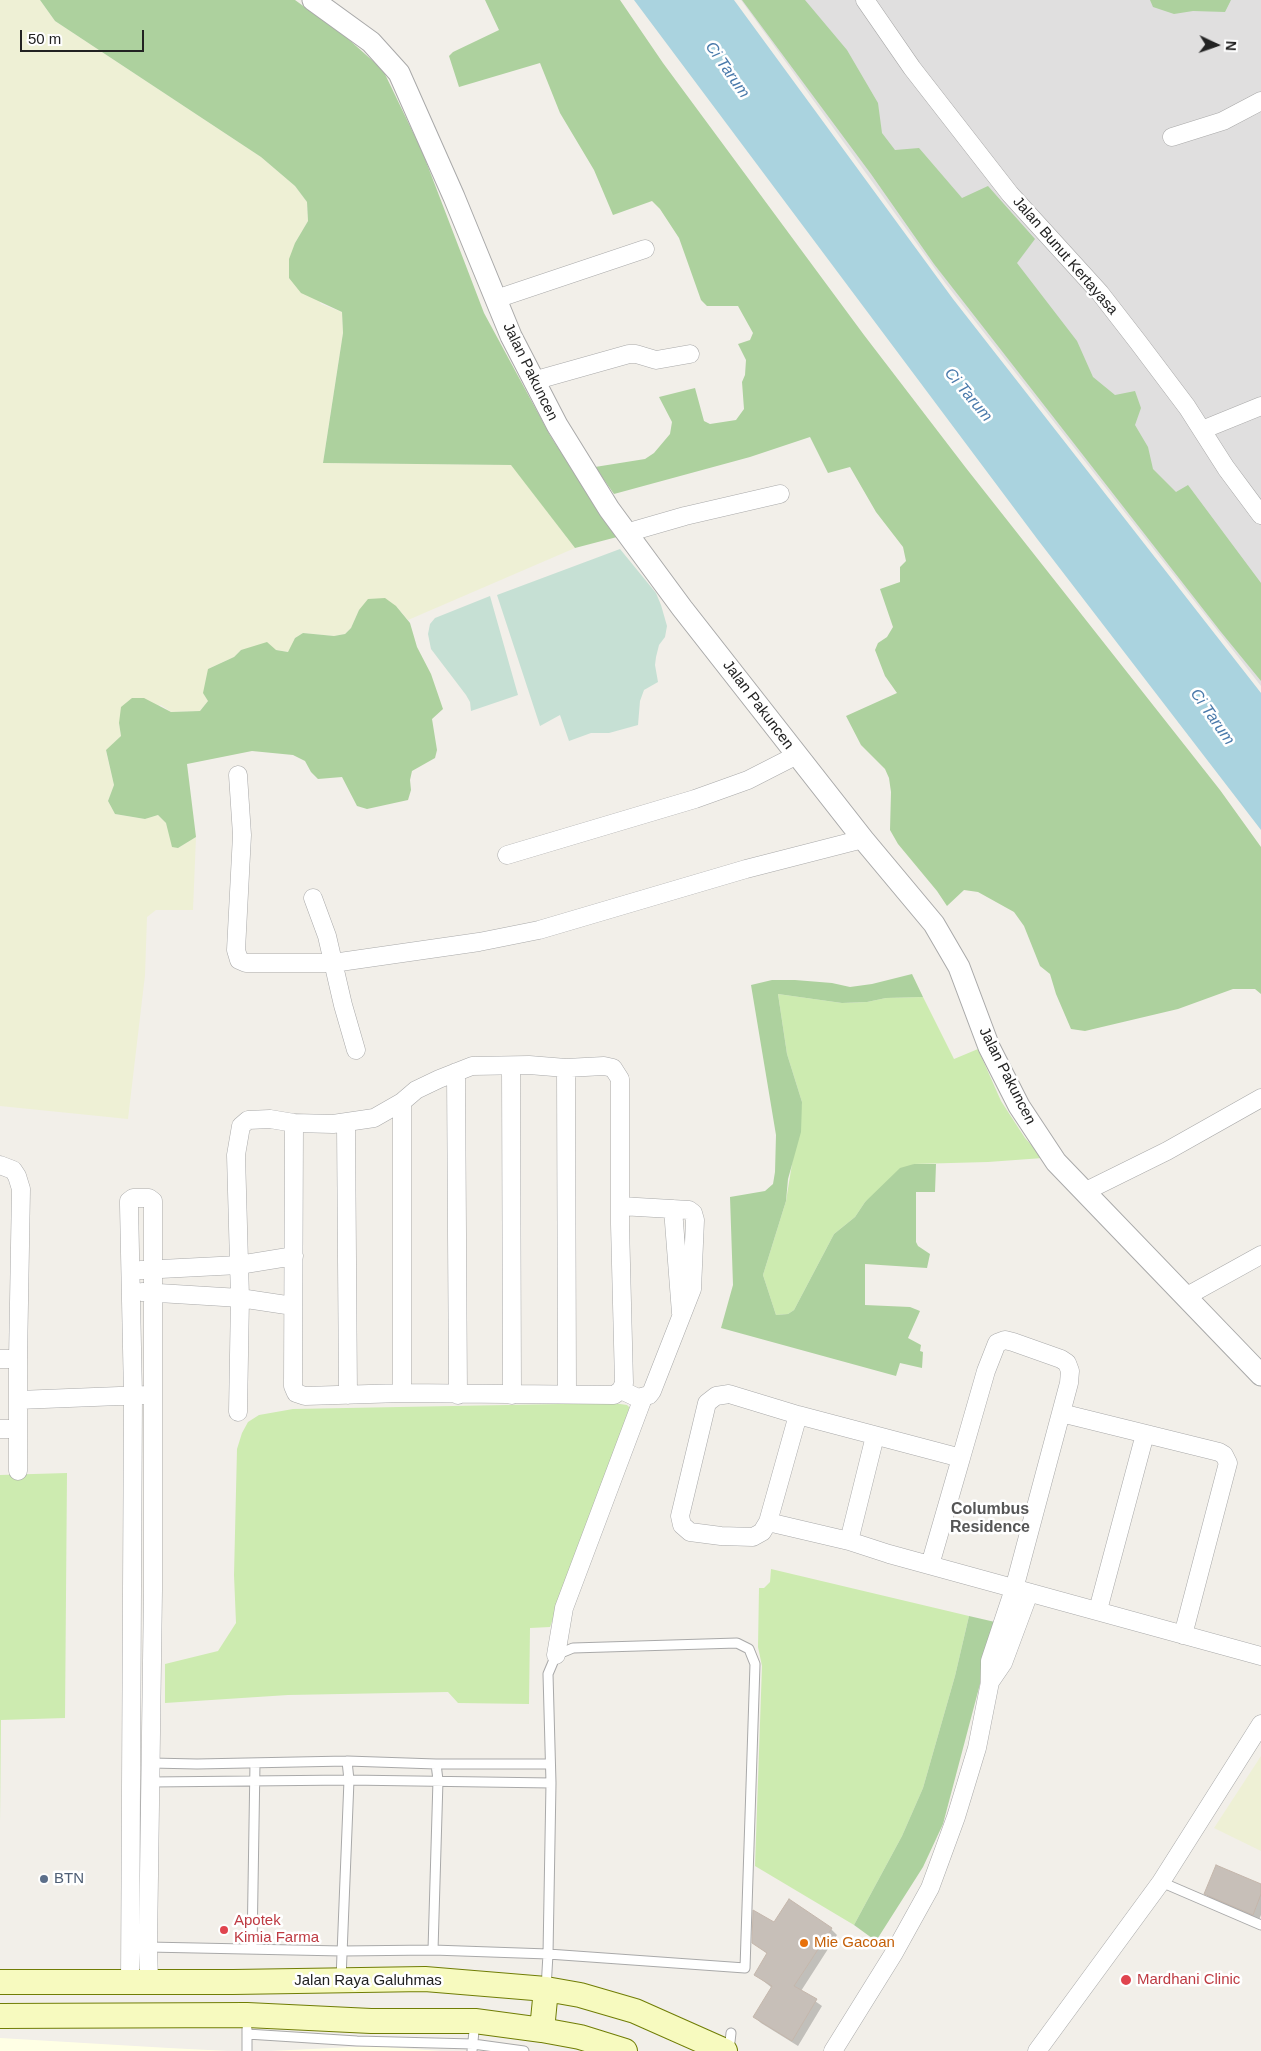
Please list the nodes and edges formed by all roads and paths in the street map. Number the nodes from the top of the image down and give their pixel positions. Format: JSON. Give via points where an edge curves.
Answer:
{"nodes":[{"id":1,"x":313,"y":0,"type":"edge"},
{"id":2,"x":865,"y":0,"type":"edge"},
{"id":3,"x":1261,"y":101,"type":"edge"},
{"id":4,"x":1172,"y":137,"type":"dead end"},
{"id":5,"x":645,"y":249,"type":"dead end"},
{"id":6,"x":496,"y":299,"type":"junction"},
{"id":7,"x":690,"y":354,"type":"dead end"},
{"id":8,"x":533,"y":381,"type":"junction"},
{"id":9,"x":1261,"y":406,"type":"edge"},
{"id":10,"x":1202,"y":430,"type":"junction"},
{"id":11,"x":780,"y":494,"type":"dead end"},
{"id":12,"x":1261,"y":515,"type":"edge"},
{"id":13,"x":626,"y":533,"type":"junction"},
{"id":14,"x":797,"y":755,"type":"junction"},
{"id":15,"x":238,"y":775,"type":"dead end"},
{"id":16,"x":863,"y":839,"type":"junction"},
{"id":17,"x":507,"y":855,"type":"dead end"},
{"id":18,"x":313,"y":898,"type":"dead end"},
{"id":19,"x":333,"y":964,"type":"junction"},
{"id":20,"x":356,"y":1050,"type":"dead end"},
{"id":21,"x":511,"y":1066,"type":"junction"},
{"id":22,"x":566,"y":1068,"type":"junction"},
{"id":23,"x":456,"y":1072,"type":"junction"},
{"id":24,"x":1261,"y":1098,"type":"edge"},
{"id":25,"x":402,"y":1102,"type":"junction"},
{"id":26,"x":294,"y":1123,"type":"junction"},
{"id":27,"x":346,"y":1124,"type":"junction"},
{"id":28,"x":0,"y":1165,"type":"edge"},
{"id":29,"x":1084,"y":1192,"type":"junction"},
{"id":30,"x":620,"y":1206,"type":"junction"},
{"id":31,"x":1261,"y":1255,"type":"edge"},
{"id":32,"x":294,"y":1256,"type":"junction"},
{"id":33,"x":239,"y":1265,"type":"junction"},
{"id":34,"x":131,"y":1269,"type":"junction"},
{"id":35,"x":152,"y":1270,"type":"junction"},
{"id":36,"x":131,"y":1291,"type":"junction"},
{"id":37,"x":152,"y":1292,"type":"junction"},
{"id":38,"x":1186,"y":1296,"type":"junction"},
{"id":39,"x":240,"y":1298,"type":"junction"},
{"id":40,"x":293,"y":1306,"type":"junction"},
{"id":41,"x":9,"y":1359,"type":"edge"},
{"id":42,"x":1261,"y":1375,"type":"edge"},
{"id":43,"x":621,"y":1390,"type":"junction"},
{"id":44,"x":402,"y":1393,"type":"junction"},
{"id":45,"x":153,"y":1394,"type":"junction"},
{"id":46,"x":348,"y":1394,"type":"junction"},
{"id":47,"x":567,"y":1394,"type":"junction"},
{"id":48,"x":133,"y":1395,"type":"junction"},
{"id":49,"x":458,"y":1395,"type":"junction"},
{"id":50,"x":512,"y":1395,"type":"junction"},
{"id":51,"x":643,"y":1398,"type":"junction"},
{"id":52,"x":18,"y":1400,"type":"junction"},
{"id":53,"x":238,"y":1412,"type":"dead end"},
{"id":54,"x":1061,"y":1413,"type":"junction"},
{"id":55,"x":798,"y":1415,"type":"junction"},
{"id":56,"x":0,"y":1429,"type":"edge"},
{"id":57,"x":18,"y":1429,"type":"junction"},
{"id":58,"x":1145,"y":1434,"type":"junction"},
{"id":59,"x":875,"y":1436,"type":"junction"},
{"id":60,"x":961,"y":1458,"type":"junction"},
{"id":61,"x":18,"y":1471,"type":"dead end"},
{"id":62,"x":768,"y":1522,"type":"junction"},
{"id":63,"x":849,"y":1541,"type":"junction"},
{"id":64,"x":930,"y":1565,"type":"junction"},
{"id":65,"x":1021,"y":1591,"type":"junction"},
{"id":66,"x":1098,"y":1610,"type":"junction"},
{"id":67,"x":1183,"y":1635,"type":"junction"},
{"id":68,"x":556,"y":1655,"type":"junction"},
{"id":69,"x":1261,"y":1656,"type":"edge"},
{"id":70,"x":1261,"y":1724,"type":"edge"},
{"id":71,"x":347,"y":1761,"type":"junction"},
{"id":72,"x":151,"y":1763,"type":"junction"},
{"id":73,"x":255,"y":1763,"type":"junction"},
{"id":74,"x":436,"y":1764,"type":"junction"},
{"id":75,"x":550,"y":1764,"type":"junction"},
{"id":76,"x":349,"y":1780,"type":"junction"},
{"id":77,"x":438,"y":1780,"type":"junction"},
{"id":78,"x":256,"y":1781,"type":"junction"},
{"id":79,"x":151,"y":1782,"type":"junction"},
{"id":80,"x":551,"y":1783,"type":"junction"},
{"id":81,"x":1161,"y":1882,"type":"junction"},
{"id":82,"x":1261,"y":1925,"type":"edge"},
{"id":83,"x":148,"y":1947,"type":"junction"},
{"id":84,"x":252,"y":1949,"type":"junction"},
{"id":85,"x":433,"y":1950,"type":"junction"},
{"id":86,"x":342,"y":1951,"type":"junction"},
{"id":87,"x":548,"y":1954,"type":"junction"},
{"id":88,"x":341,"y":1979,"type":"junction"},
{"id":89,"x":0,"y":1982,"type":"edge"},
{"id":90,"x":140,"y":1982,"type":"junction"},
{"id":91,"x":546,"y":1989,"type":"junction"},
{"id":92,"x":0,"y":2016,"type":"edge"},
{"id":93,"x":247,"y":2025,"type":"junction"},
{"id":94,"x":542,"y":2030,"type":"junction"},
{"id":95,"x":473,"y":2039,"type":"edge"},
{"id":96,"x":728,"y":2045,"type":"edge"},
{"id":97,"x":247,"y":2051,"type":"edge"},
{"id":98,"x":524,"y":2051,"type":"edge"},
{"id":99,"x":625,"y":2051,"type":"edge"},
{"id":100,"x":833,"y":2051,"type":"edge"},
{"id":101,"x":1037,"y":2051,"type":"edge"}],
"edges":[{"from":1,"to":6,"type":"street","name":"Jalan Pakuncen","via":[[371,42],[399,73]]},
{"from":2,"to":10,"type":"street","name":"Jalan Bunut Kertayasa","via":[[970,144],[1010,194],[1100,294]]},
{"from":3,"to":4,"type":"street","via":[[1223,121]]},
{"from":5,"to":6,"type":"street"},
{"from":6,"to":8,"type":"street","name":"Jalan Pakuncen"},
{"from":7,"to":8,"type":"street","via":[[666,360],[629,354]]},
{"from":8,"to":13,"type":"street","name":"Jalan Pakuncen","via":[[573,452]]},
{"from":9,"to":10,"type":"street"},
{"from":10,"to":12,"type":"street","name":"Jalan Bunut Kertayasa"},
{"from":11,"to":13,"type":"street"},
{"from":13,"to":14,"type":"street","name":"Jalan Pakuncen"},
{"from":14,"to":16,"type":"street","name":"Jalan Pakuncen"},
{"from":14,"to":17,"type":"street","via":[[748,780],[695,799]]},
{"from":15,"to":19,"type":"street","via":[[242,835],[236,950],[239,960],[246,963]]},
{"from":16,"to":19,"type":"street","via":[[746,869],[539,930]]},
{"from":16,"to":29,"type":"street","name":"Jalan Pakuncen","via":[[934,924],[959,967],[989,1047],[1019,1106],[1056,1162]]},
{"from":18,"to":19,"type":"street"},
{"from":19,"to":20,"type":"street"},
{"from":21,"to":22,"type":"street"},
{"from":21,"to":23,"type":"street","via":[[472,1066]]},
{"from":21,"to":50,"type":"street"},
{"from":22,"to":30,"type":"street","via":[[604,1066],[613,1068],[620,1079]]},
{"from":22,"to":47,"type":"street"},
{"from":23,"to":25,"type":"street","via":[[416,1090]]},
{"from":23,"to":49,"type":"street"},
{"from":24,"to":29,"type":"street"},
{"from":25,"to":27,"type":"street","via":[[374,1118]]},
{"from":25,"to":44,"type":"street"},
{"from":26,"to":27,"type":"street"},
{"from":26,"to":32,"type":"street"},
{"from":26,"to":33,"type":"street","via":[[248,1120],[242,1126],[236,1155]]},
{"from":27,"to":46,"type":"street"},
{"from":28,"to":41,"type":"street","via":[[13,1170],[21,1189]]},
{"from":29,"to":38,"type":"street","name":"Jalan Pakuncen"},
{"from":30,"to":43,"type":"street","via":[[624,1383]]},
{"from":30,"to":51,"type":"street","via":[[689,1210],[695,1220],[689,1300],[652,1391]]},
{"from":31,"to":38,"type":"street"},
{"from":32,"to":33,"type":"street"},
{"from":32,"to":40,"type":"street"},
{"from":33,"to":35,"type":"street"},
{"from":33,"to":39,"type":"street"},
{"from":34,"to":35,"type":"street"},
{"from":34,"to":35,"type":"street","via":[[130,1201],[149,1198],[153,1200]]},
{"from":34,"to":36,"type":"street"},
{"from":35,"to":37,"type":"street"},
{"from":36,"to":37,"type":"street"},
{"from":36,"to":48,"type":"street"},
{"from":37,"to":39,"type":"street"},
{"from":37,"to":45,"type":"street"},
{"from":38,"to":42,"type":"street","name":"Jalan Pakuncen"},
{"from":39,"to":40,"type":"street"},
{"from":39,"to":53,"type":"street"},
{"from":40,"to":46,"type":"street","via":[[293,1386],[296,1393],[305,1396]]},
{"from":41,"to":52,"type":"street"},
{"from":43,"to":47,"type":"street","via":[[614,1395]]},
{"from":43,"to":51,"type":"street"},
{"from":44,"to":46,"type":"street"},
{"from":44,"to":49,"type":"street"},
{"from":45,"to":48,"type":"street"},
{"from":45,"to":72,"type":"street"},
{"from":47,"to":50,"type":"street"},
{"from":48,"to":52,"type":"street"},
{"from":48,"to":90,"type":"street"},
{"from":49,"to":50,"type":"street"},
{"from":51,"to":68,"type":"street","via":[[564,1608]]},
{"from":52,"to":57,"type":"street"},
{"from":54,"to":58,"type":"street"},
{"from":54,"to":60,"type":"street","via":[[1069,1383],[1068,1364],[1013,1342],[997,1343]]},
{"from":54,"to":65,"type":"street"},
{"from":55,"to":59,"type":"street"},
{"from":55,"to":62,"type":"street"},
{"from":55,"to":62,"type":"street","via":[[728,1394],[716,1396],[707,1404],[680,1516],[682,1525],[690,1532],[753,1537],[762,1532]]},
{"from":56,"to":57,"type":"street"},
{"from":57,"to":61,"type":"street"},
{"from":58,"to":66,"type":"street"},
{"from":58,"to":67,"type":"street","via":[[1219,1452],[1228,1464]]},
{"from":59,"to":60,"type":"street"},
{"from":59,"to":63,"type":"street"},
{"from":60,"to":64,"type":"street"},
{"from":62,"to":63,"type":"street"},
{"from":63,"to":64,"type":"street"},
{"from":64,"to":65,"type":"street"},
{"from":65,"to":66,"type":"street"},
{"from":65,"to":100,"type":"street","via":[[990,1661],[990,1682],[977,1748],[930,1888]]},
{"from":66,"to":67,"type":"street"},
{"from":67,"to":69,"type":"street"},
{"from":68,"to":75,"type":"lane","via":[[548,1674]]},
{"from":68,"to":87,"type":"lane","via":[[573,1648],[737,1643],[749,1649],[755,1674],[745,1968]]},
{"from":70,"to":81,"type":"street"},
{"from":71,"to":73,"type":"lane"},
{"from":71,"to":74,"type":"lane"},
{"from":71,"to":76,"type":"lane"},
{"from":72,"to":73,"type":"lane"},
{"from":72,"to":79,"type":"street"},
{"from":73,"to":78,"type":"lane"},
{"from":74,"to":75,"type":"lane"},
{"from":74,"to":77,"type":"lane"},
{"from":75,"to":80,"type":"lane"},
{"from":76,"to":77,"type":"lane"},
{"from":76,"to":78,"type":"lane"},
{"from":76,"to":86,"type":"lane"},
{"from":77,"to":80,"type":"lane"},
{"from":77,"to":85,"type":"lane"},
{"from":78,"to":79,"type":"lane"},
{"from":78,"to":84,"type":"lane"},
{"from":79,"to":83,"type":"street"},
{"from":80,"to":87,"type":"lane"},
{"from":81,"to":82,"type":"lane"},
{"from":81,"to":101,"type":"street"},
{"from":83,"to":84,"type":"lane"},
{"from":83,"to":90,"type":"street"},
{"from":84,"to":86,"type":"lane"},
{"from":85,"to":86,"type":"lane"},
{"from":85,"to":87,"type":"lane"},
{"from":86,"to":88,"type":"lane"},
{"from":87,"to":91,"type":"lane"},
{"from":88,"to":90,"type":"main road","name":"Jalan Raya Galuhmas"},
{"from":88,"to":91,"type":"main road","name":"Jalan Raya Galuhmas","via":[[425,1979]]},
{"from":89,"to":90,"type":"main road","name":"Jalan Raya Galuhmas"},
{"from":91,"to":94,"type":"main road"},
{"from":91,"to":96,"type":"main road","name":"Jalan Raya Galuhmas","via":[[634,2011]]},
{"from":92,"to":93,"type":"main road"},
{"from":93,"to":95,"type":"main road","via":[[371,2021]]},
{"from":93,"to":97,"type":"lane"},
{"from":94,"to":95,"type":"main road"},
{"from":94,"to":99,"type":"main road","via":[[580,2037]]},
{"from":95,"to":98,"type":"lane"}]}
